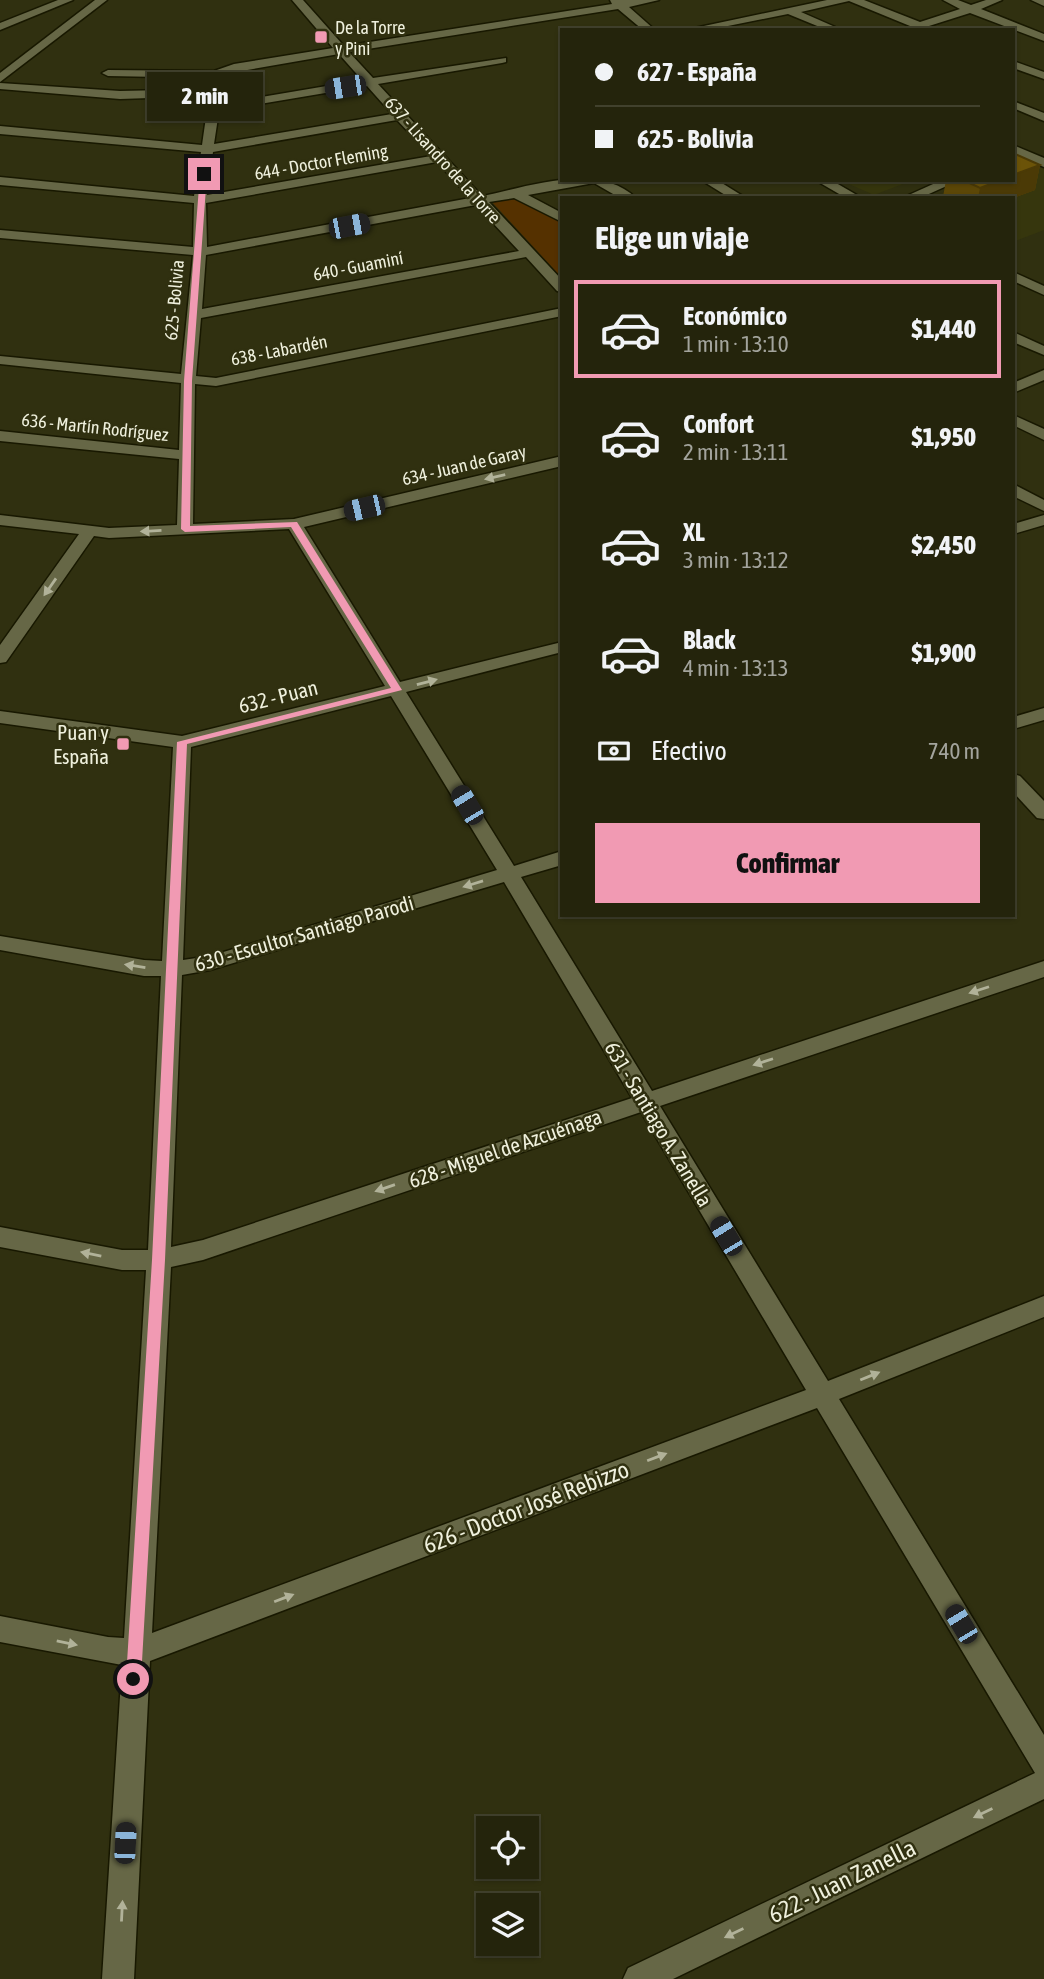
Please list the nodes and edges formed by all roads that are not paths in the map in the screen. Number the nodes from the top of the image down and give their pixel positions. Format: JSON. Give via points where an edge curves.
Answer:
{"nodes":[{"id":1,"x":68,"y":0,"type":"edge"},
{"id":2,"x":102,"y":0,"type":"edge"},
{"id":3,"x":297,"y":0,"type":"edge"},
{"id":4,"x":654,"y":0,"type":"edge"},
{"id":5,"x":844,"y":0,"type":"edge"},
{"id":6,"x":854,"y":0,"type":"edge"},
{"id":7,"x":948,"y":0,"type":"edge"},
{"id":8,"x":997,"y":0,"type":"edge"},
{"id":9,"x":1036,"y":0,"type":"edge"},
{"id":10,"x":617,"y":3,"type":"edge"},
{"id":11,"x":1044,"y":3,"type":"edge"},
{"id":12,"x":971,"y":9,"type":"junction"},
{"id":13,"x":790,"y":11,"type":"junction"},
{"id":14,"x":730,"y":22,"type":"junction"},
{"id":15,"x":0,"y":27,"type":"edge"},
{"id":16,"x":648,"y":28,"type":"edge"},
{"id":17,"x":700,"y":28,"type":"edge"},
{"id":18,"x":743,"y":28,"type":"edge"},
{"id":19,"x":832,"y":28,"type":"edge"},
{"id":20,"x":925,"y":28,"type":"edge"},
{"id":21,"x":1044,"y":38,"type":"edge"},
{"id":22,"x":343,"y":50,"type":"junction"},
{"id":23,"x":502,"y":60,"type":"dead end"},
{"id":24,"x":1015,"y":65,"type":"edge"},
{"id":25,"x":107,"y":73,"type":"dead end"},
{"id":26,"x":218,"y":75,"type":"junction"},
{"id":27,"x":1044,"y":76,"type":"edge"},
{"id":28,"x":0,"y":79,"type":"edge"},
{"id":29,"x":372,"y":82,"type":"junction"},
{"id":30,"x":0,"y":86,"type":"edge"},
{"id":31,"x":213,"y":92,"type":"junction"},
{"id":32,"x":1015,"y":105,"type":"edge"},
{"id":33,"x":211,"y":109,"type":"junction"},
{"id":34,"x":400,"y":116,"type":"junction"},
{"id":35,"x":1044,"y":117,"type":"edge"},
{"id":36,"x":0,"y":130,"type":"edge"},
{"id":37,"x":1044,"y":148,"type":"edge"},
{"id":38,"x":207,"y":149,"type":"junction"},
{"id":39,"x":1017,"y":154,"type":"edge"},
{"id":40,"x":440,"y":158,"type":"junction"},
{"id":41,"x":1044,"y":163,"type":"edge"},
{"id":42,"x":0,"y":181,"type":"edge"},
{"id":43,"x":579,"y":182,"type":"edge"},
{"id":44,"x":602,"y":182,"type":"edge"},
{"id":45,"x":711,"y":182,"type":"edge"},
{"id":46,"x":825,"y":182,"type":"edge"},
{"id":47,"x":949,"y":182,"type":"edge"},
{"id":48,"x":517,"y":194,"type":"junction"},
{"id":49,"x":626,"y":196,"type":"edge"},
{"id":50,"x":736,"y":196,"type":"edge"},
{"id":51,"x":852,"y":196,"type":"edge"},
{"id":52,"x":913,"y":196,"type":"edge"},
{"id":53,"x":200,"y":200,"type":"junction"},
{"id":54,"x":479,"y":201,"type":"junction"},
{"id":55,"x":560,"y":217,"type":"edge"},
{"id":56,"x":0,"y":234,"type":"edge"},
{"id":57,"x":200,"y":252,"type":"junction"},
{"id":58,"x":528,"y":253,"type":"junction"},
{"id":59,"x":1015,"y":277,"type":"edge"},
{"id":60,"x":560,"y":286,"type":"edge"},
{"id":61,"x":1044,"y":292,"type":"edge"},
{"id":62,"x":560,"y":312,"type":"edge"},
{"id":63,"x":194,"y":314,"type":"junction"},
{"id":64,"x":1015,"y":337,"type":"edge"},
{"id":65,"x":1044,"y":351,"type":"edge"},
{"id":66,"x":0,"y":360,"type":"edge"},
{"id":67,"x":1044,"y":374,"type":"edge"},
{"id":68,"x":188,"y":381,"type":"junction"},
{"id":69,"x":1015,"y":389,"type":"edge"},
{"id":70,"x":1015,"y":420,"type":"edge"},
{"id":71,"x":1044,"y":435,"type":"edge"},
{"id":72,"x":0,"y":436,"type":"edge"},
{"id":73,"x":186,"y":455,"type":"junction"},
{"id":74,"x":560,"y":461,"type":"edge"},
{"id":75,"x":1015,"y":490,"type":"edge"},
{"id":76,"x":1044,"y":506,"type":"edge"},
{"id":77,"x":0,"y":520,"type":"edge"},
{"id":78,"x":1044,"y":520,"type":"edge"},
{"id":79,"x":294,"y":524,"type":"junction"},
{"id":80,"x":1015,"y":528,"type":"edge"},
{"id":81,"x":185,"y":529,"type":"junction"},
{"id":82,"x":89,"y":531,"type":"junction"},
{"id":83,"x":560,"y":648,"type":"edge"},
{"id":84,"x":0,"y":658,"type":"edge"},
{"id":85,"x":397,"y":690,"type":"junction"},
{"id":86,"x":1044,"y":714,"type":"edge"},
{"id":87,"x":0,"y":717,"type":"edge"},
{"id":88,"x":1015,"y":722,"type":"edge"},
{"id":89,"x":182,"y":742,"type":"junction"},
{"id":90,"x":1015,"y":782,"type":"edge"},
{"id":91,"x":1044,"y":813,"type":"edge"},
{"id":92,"x":560,"y":859,"type":"edge"},
{"id":93,"x":509,"y":874,"type":"junction"},
{"id":94,"x":0,"y":943,"type":"edge"},
{"id":95,"x":172,"y":969,"type":"junction"},
{"id":96,"x":1044,"y":969,"type":"edge"},
{"id":97,"x":645,"y":1101,"type":"junction"},
{"id":98,"x":0,"y":1237,"type":"edge"},
{"id":99,"x":159,"y":1260,"type":"junction"},
{"id":100,"x":1044,"y":1306,"type":"edge"},
{"id":101,"x":822,"y":1395,"type":"junction"},
{"id":102,"x":0,"y":1629,"type":"edge"},
{"id":103,"x":135,"y":1652,"type":"junction"},
{"id":104,"x":1044,"y":1762,"type":"edge"},
{"id":105,"x":1044,"y":1784,"type":"edge"},
{"id":106,"x":118,"y":1979,"type":"edge"},
{"id":107,"x":639,"y":1979,"type":"edge"}],
"edges":[{"from":1,"to":15,"type":"street"},
{"from":2,"to":28,"type":"street"},
{"from":3,"to":22,"type":"street","name":"637 - Lisandro de la Torre"},
{"from":4,"to":10,"type":"street"},
{"from":5,"to":13,"type":"street"},
{"from":6,"to":20,"type":"street"},
{"from":7,"to":12,"type":"street"},
{"from":8,"to":12,"type":"street"},
{"from":9,"to":11,"type":"street"},
{"from":10,"to":16,"type":"street"},
{"from":10,"to":22,"type":"street"},
{"from":12,"to":20,"type":"street"},
{"from":12,"to":21,"type":"street"},
{"from":13,"to":14,"type":"street"},
{"from":13,"to":19,"type":"street"},
{"from":14,"to":17,"type":"street"},
{"from":14,"to":18,"type":"street"},
{"from":22,"to":26,"type":"street","via":[[234,67]]},
{"from":22,"to":29,"type":"street","name":"637 - Lisandro de la Torre"},
{"from":23,"to":29,"type":"street"},
{"from":24,"to":27,"type":"street"},
{"from":25,"to":26,"type":"street"},
{"from":26,"to":31,"type":"street","name":"625 - Bolivia"},
{"from":29,"to":33,"type":"street"},
{"from":29,"to":34,"type":"street","name":"637 - Lisandro de la Torre"},
{"from":30,"to":31,"type":"street","via":[[107,94]]},
{"from":31,"to":33,"type":"street","name":"625 - Bolivia"},
{"from":32,"to":35,"type":"street"},
{"from":33,"to":38,"type":"street","name":"625 - Bolivia"},
{"from":34,"to":38,"type":"street"},
{"from":34,"to":40,"type":"street","name":"637 - Lisandro de la Torre"},
{"from":36,"to":38,"type":"street"},
{"from":37,"to":39,"type":"street"},
{"from":38,"to":53,"type":"street","name":"625 - Bolivia"},
{"from":39,"to":41,"type":"street"},
{"from":40,"to":53,"type":"street","name":"644 - Doctor Fleming"},
{"from":40,"to":54,"type":"street","name":"637 - Lisandro de la Torre"},
{"from":42,"to":53,"type":"street","name":"644 - Doctor Fleming"},
{"from":43,"to":48,"type":"street"},
{"from":44,"to":49,"type":"street"},
{"from":45,"to":50,"type":"street"},
{"from":46,"to":51,"type":"street"},
{"from":47,"to":52,"type":"street"},
{"from":48,"to":54,"type":"street"},
{"from":48,"to":55,"type":"street"},
{"from":53,"to":57,"type":"street","name":"625 - Bolivia"},
{"from":54,"to":57,"type":"street"},
{"from":54,"to":58,"type":"street","name":"637 - Lisandro de la Torre"},
{"from":56,"to":57,"type":"street"},
{"from":57,"to":63,"type":"street","name":"625 - Bolivia"},
{"from":58,"to":60,"type":"street","name":"637 - Lisandro de la Torre"},
{"from":58,"to":63,"type":"street","name":"640 - Guaminí"},
{"from":59,"to":61,"type":"street"},
{"from":62,"to":68,"type":"street","name":"638 - Labardén","via":[[216,382]]},
{"from":63,"to":68,"type":"street","name":"625 - Bolivia"},
{"from":64,"to":65,"type":"street"},
{"from":66,"to":68,"type":"street","name":"638 - Labardén"},
{"from":67,"to":69,"type":"street"},
{"from":68,"to":73,"type":"street","name":"625 - Bolivia"},
{"from":70,"to":71,"type":"street"},
{"from":72,"to":73,"type":"street","name":"636 - Martín Rodríguez"},
{"from":73,"to":81,"type":"street","name":"625 - Bolivia"},
{"from":74,"to":79,"type":"street","name":"634 - Juan de Garay","one_way":true},
{"from":75,"to":76,"type":"street"},
{"from":77,"to":82,"type":"street","name":"634 - Juan de Garay"},
{"from":78,"to":80,"type":"street"},
{"from":79,"to":81,"type":"street","name":"634 - Juan de Garay"},
{"from":79,"to":85,"type":"street","name":"631 - Santiago A. Zanella"},
{"from":81,"to":82,"type":"street","name":"634 - Juan de Garay","one_way":true},
{"from":82,"to":84,"type":"street","one_way":true},
{"from":85,"to":83,"type":"street","name":"632 - Puan","one_way":true},
{"from":85,"to":89,"type":"street","name":"632 - Puan"},
{"from":85,"to":93,"type":"street","name":"631 - Santiago A. Zanella"},
{"from":86,"to":88,"type":"street"},
{"from":87,"to":89,"type":"street","name":"632 - Puan"},
{"from":89,"to":95,"type":"street"},
{"from":90,"to":91,"type":"street"},
{"from":92,"to":93,"type":"street","name":"630 - Escultor Santiago Parodi"},
{"from":93,"to":95,"type":"street","name":"630 - Escultor Santiago Parodi","one_way":true,"via":[[210,964]]},
{"from":93,"to":97,"type":"street","name":"631 - Santiago A. Zanella"},
{"from":95,"to":94,"type":"street","name":"630 - Escultor Santiago Parodi","one_way":true},
{"from":95,"to":99,"type":"street"},
{"from":96,"to":97,"type":"street","name":"628 - Miguel de Azcuénaga","one_way":true},
{"from":97,"to":99,"type":"street","name":"628 - Miguel de Azcuénaga","one_way":true,"via":[[203,1250]]},
{"from":97,"to":101,"type":"street","name":"631 - Santiago A. Zanella"},
{"from":99,"to":98,"type":"street","name":"628 - Miguel de Azcuénaga","one_way":true,"via":[[122,1260]]},
{"from":99,"to":103,"type":"street"},
{"from":101,"to":100,"type":"street","name":"626 - Doctor José Rebizzo","one_way":true},
{"from":103,"to":101,"type":"street","name":"626 - Doctor José Rebizzo","one_way":true},
{"from":101,"to":104,"type":"street","name":"631 - Santiago A. Zanella"},
{"from":102,"to":103,"type":"street","name":"626 - Doctor José Rebizzo","one_way":true,"via":[[108,1651]]},
{"from":106,"to":103,"type":"street","one_way":true},
{"from":105,"to":107,"type":"street","name":"622 - Juan Zanella","one_way":true}]}
